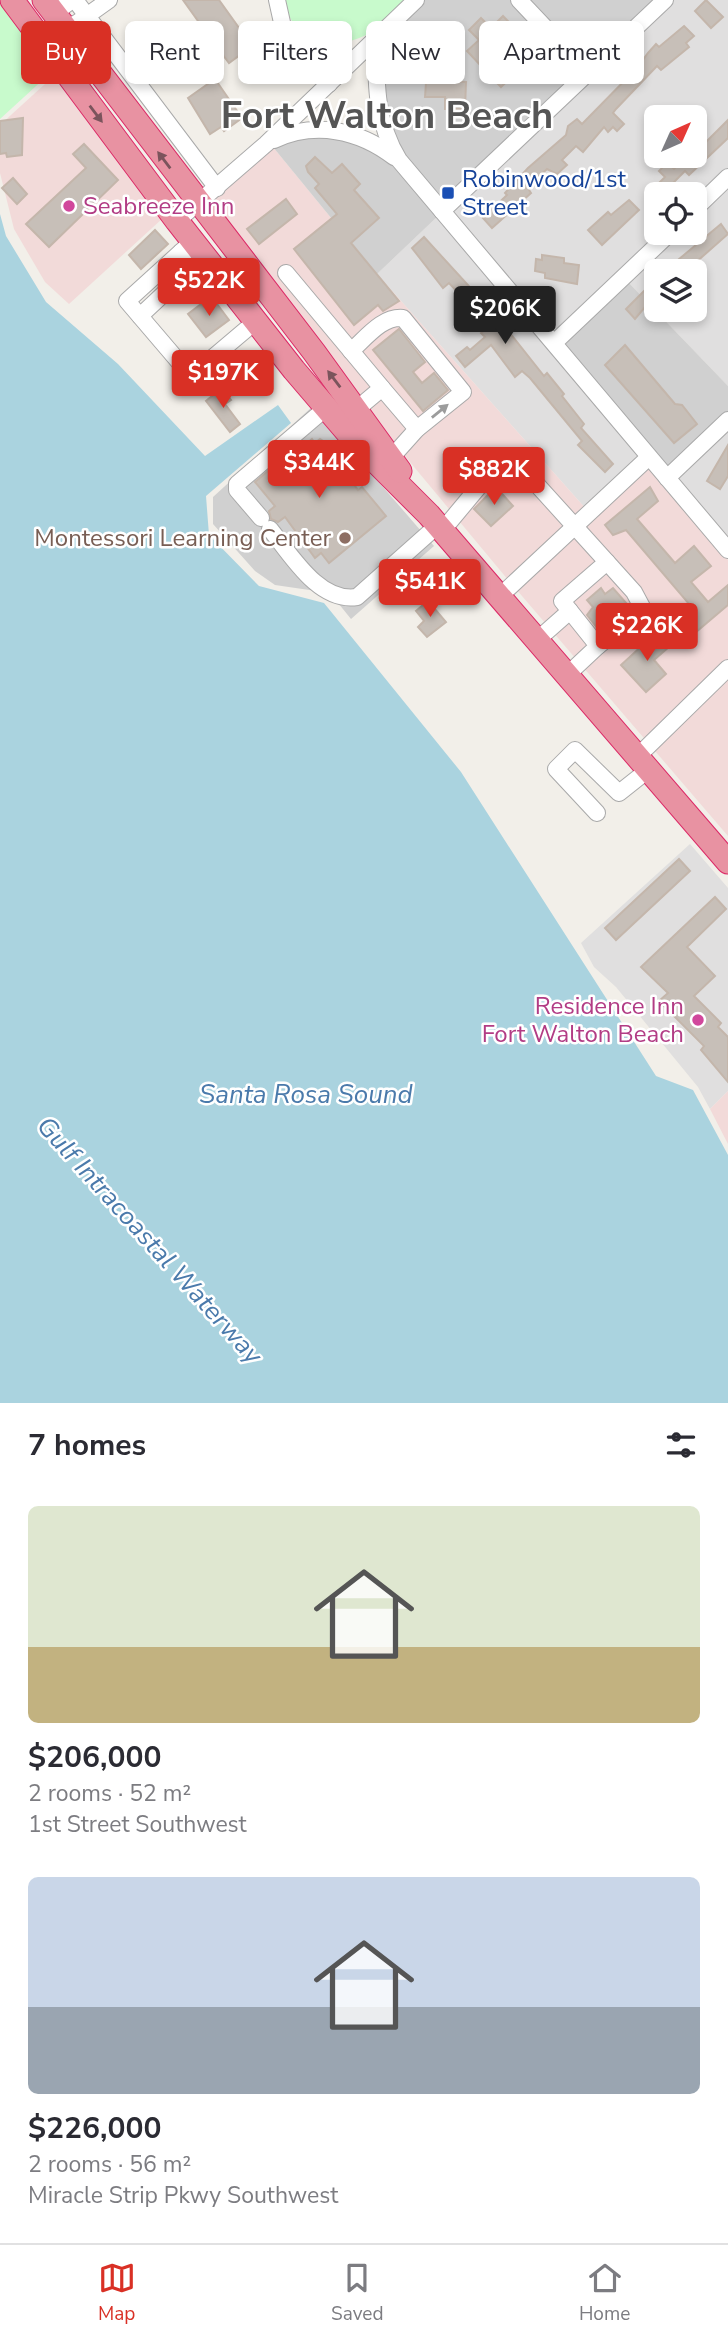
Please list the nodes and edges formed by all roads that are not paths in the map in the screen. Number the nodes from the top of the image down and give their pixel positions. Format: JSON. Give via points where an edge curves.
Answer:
{"nodes":[{"id":1,"x":12,"y":0,"type":"edge"},
{"id":2,"x":44,"y":0,"type":"edge"},
{"id":3,"x":74,"y":0,"type":"edge"},
{"id":4,"x":110,"y":0,"type":"edge"},
{"id":5,"x":277,"y":0,"type":"edge"},
{"id":6,"x":416,"y":0,"type":"edge"},
{"id":7,"x":519,"y":0,"type":"edge"},
{"id":8,"x":656,"y":3,"type":"edge"},
{"id":9,"x":87,"y":16,"type":"junction"},
{"id":10,"x":27,"y":21,"type":"edge"},
{"id":11,"x":59,"y":21,"type":"edge"},
{"id":12,"x":60,"y":21,"type":"edge"},
{"id":13,"x":80,"y":21,"type":"edge"},
{"id":14,"x":282,"y":21,"type":"edge"},
{"id":15,"x":394,"y":21,"type":"edge"},
{"id":16,"x":539,"y":21,"type":"edge"},
{"id":17,"x":639,"y":21,"type":"edge"},
{"id":18,"x":366,"y":48,"type":"edge"},
{"id":19,"x":352,"y":61,"type":"edge"},
{"id":20,"x":74,"y":84,"type":"edge"},
{"id":21,"x":106,"y":84,"type":"edge"},
{"id":22,"x":329,"y":84,"type":"edge"},
{"id":23,"x":378,"y":84,"type":"edge"},
{"id":24,"x":577,"y":84,"type":"edge"},
{"id":25,"x":151,"y":100,"type":"junction"},
{"id":26,"x":131,"y":117,"type":"junction"},
{"id":27,"x":266,"y":144,"type":"junction"},
{"id":28,"x":399,"y":160,"type":"junction"},
{"id":29,"x":728,"y":177,"type":"edge"},
{"id":30,"x":217,"y":188,"type":"junction"},
{"id":31,"x":707,"y":197,"type":"edge"},
{"id":32,"x":197,"y":204,"type":"junction"},
{"id":33,"x":443,"y":211,"type":"junction"},
{"id":34,"x":177,"y":221,"type":"junction"},
{"id":35,"x":657,"y":245,"type":"edge"},
{"id":36,"x":187,"y":246,"type":"junction"},
{"id":37,"x":286,"y":273,"type":"dead end"},
{"id":38,"x":313,"y":305,"type":"junction"},
{"id":39,"x":256,"y":321,"type":"junction"},
{"id":40,"x":291,"y":323,"type":"junction"},
{"id":41,"x":337,"y":334,"type":"junction"},
{"id":42,"x":554,"y":343,"type":"junction"},
{"id":43,"x":351,"y":351,"type":"junction"},
{"id":44,"x":314,"y":352,"type":"junction"},
{"id":45,"x":382,"y":388,"type":"junction"},
{"id":46,"x":326,"y":408,"type":"junction"},
{"id":47,"x":356,"y":410,"type":"junction"},
{"id":48,"x":728,"y":420,"type":"edge"},
{"id":49,"x":417,"y":429,"type":"junction"},
{"id":50,"x":649,"y":457,"type":"junction"},
{"id":51,"x":391,"y":458,"type":"junction"},
{"id":52,"x":667,"y":478,"type":"junction"},
{"id":53,"x":436,"y":523,"type":"junction"},
{"id":54,"x":576,"y":526,"type":"junction"},
{"id":55,"x":728,"y":550,"type":"edge"},
{"id":56,"x":607,"y":562,"type":"junction"},
{"id":57,"x":498,"y":598,"type":"junction"},
{"id":58,"x":569,"y":611,"type":"junction"},
{"id":59,"x":536,"y":640,"type":"junction"},
{"id":60,"x":598,"y":646,"type":"junction"},
{"id":61,"x":728,"y":668,"type":"edge"},
{"id":62,"x":566,"y":676,"type":"junction"},
{"id":63,"x":642,"y":763,"type":"junction"},
{"id":64,"x":597,"y":813,"type":"dead end"},
{"id":65,"x":728,"y":862,"type":"edge"}],
"edges":[{"from":1,"to":10,"type":"highway"},
{"from":2,"to":11,"type":"highway"},
{"from":3,"to":9,"type":"street"},
{"from":3,"to":12,"type":"street","via":[[60,9]]},
{"from":4,"to":9,"type":"street"},
{"from":5,"to":14,"type":"street"},
{"from":6,"to":15,"type":"street"},
{"from":7,"to":16,"type":"street"},
{"from":8,"to":17,"type":"street"},
{"from":9,"to":13,"type":"street"},
{"from":9,"to":25,"type":"street"},
{"from":18,"to":19,"type":"street"},
{"from":20,"to":34,"type":"highway","one_way":true},
{"from":21,"to":26,"type":"highway"},
{"from":22,"to":27,"type":"street"},
{"from":23,"to":28,"type":"street","via":[[384,134]]},
{"from":24,"to":33,"type":"street"},
{"from":25,"to":26,"type":"street"},
{"from":25,"to":30,"type":"street"},
{"from":32,"to":26,"type":"highway","one_way":true},
{"from":27,"to":28,"type":"street","via":[[303,131],[336,130],[375,143]]},
{"from":27,"to":30,"type":"street"},
{"from":28,"to":33,"type":"street"},
{"from":29,"to":31,"type":"street"},
{"from":30,"to":32,"type":"street"},
{"from":32,"to":34,"type":"street"},
{"from":32,"to":40,"type":"highway"},
{"from":33,"to":42,"type":"street"},
{"from":34,"to":36,"type":"highway"},
{"from":35,"to":42,"type":"street"},
{"from":36,"to":39,"type":"highway"},
{"from":36,"to":39,"type":"street","via":[[188,271],[140,316],[191,376]]},
{"from":37,"to":38,"type":"street"},
{"from":38,"to":40,"type":"street"},
{"from":38,"to":41,"type":"street"},
{"from":39,"to":46,"type":"highway"},
{"from":40,"to":44,"type":"highway"},
{"from":41,"to":43,"type":"street"},
{"from":41,"to":44,"type":"street"},
{"from":42,"to":50,"type":"street"},
{"from":43,"to":45,"type":"street"},
{"from":49,"to":43,"type":"street","one_way":true,"via":[[463,392],[403,318],[385,321]]},
{"from":47,"to":44,"type":"highway","one_way":true},
{"from":45,"to":47,"type":"street"},
{"from":45,"to":49,"type":"street"},
{"from":46,"to":53,"type":"highway"},
{"from":46,"to":53,"type":"street","via":[[237,484],[237,490],[312,580],[346,598],[357,597]]},
{"from":47,"to":51,"type":"highway"},
{"from":48,"to":52,"type":"street"},
{"from":49,"to":51,"type":"street"},
{"from":50,"to":52,"type":"street"},
{"from":50,"to":54,"type":"street"},
{"from":51,"to":53,"type":"highway"},
{"from":52,"to":55,"type":"street"},
{"from":53,"to":54,"type":"street","via":[[486,478],[513,465],[521,467]]},
{"from":53,"to":57,"type":"highway"},
{"from":54,"to":56,"type":"street"},
{"from":54,"to":57,"type":"street"},
{"from":56,"to":58,"type":"street","via":[[562,601]]},
{"from":56,"to":60,"type":"street","via":[[642,607]]},
{"from":57,"to":59,"type":"highway"},
{"from":58,"to":59,"type":"street"},
{"from":58,"to":60,"type":"street"},
{"from":59,"to":62,"type":"highway"},
{"from":60,"to":62,"type":"street"},
{"from":61,"to":63,"type":"street"},
{"from":62,"to":63,"type":"highway"},
{"from":63,"to":64,"type":"street","via":[[620,793],[575,750],[556,769]]},
{"from":63,"to":65,"type":"highway"}]}
